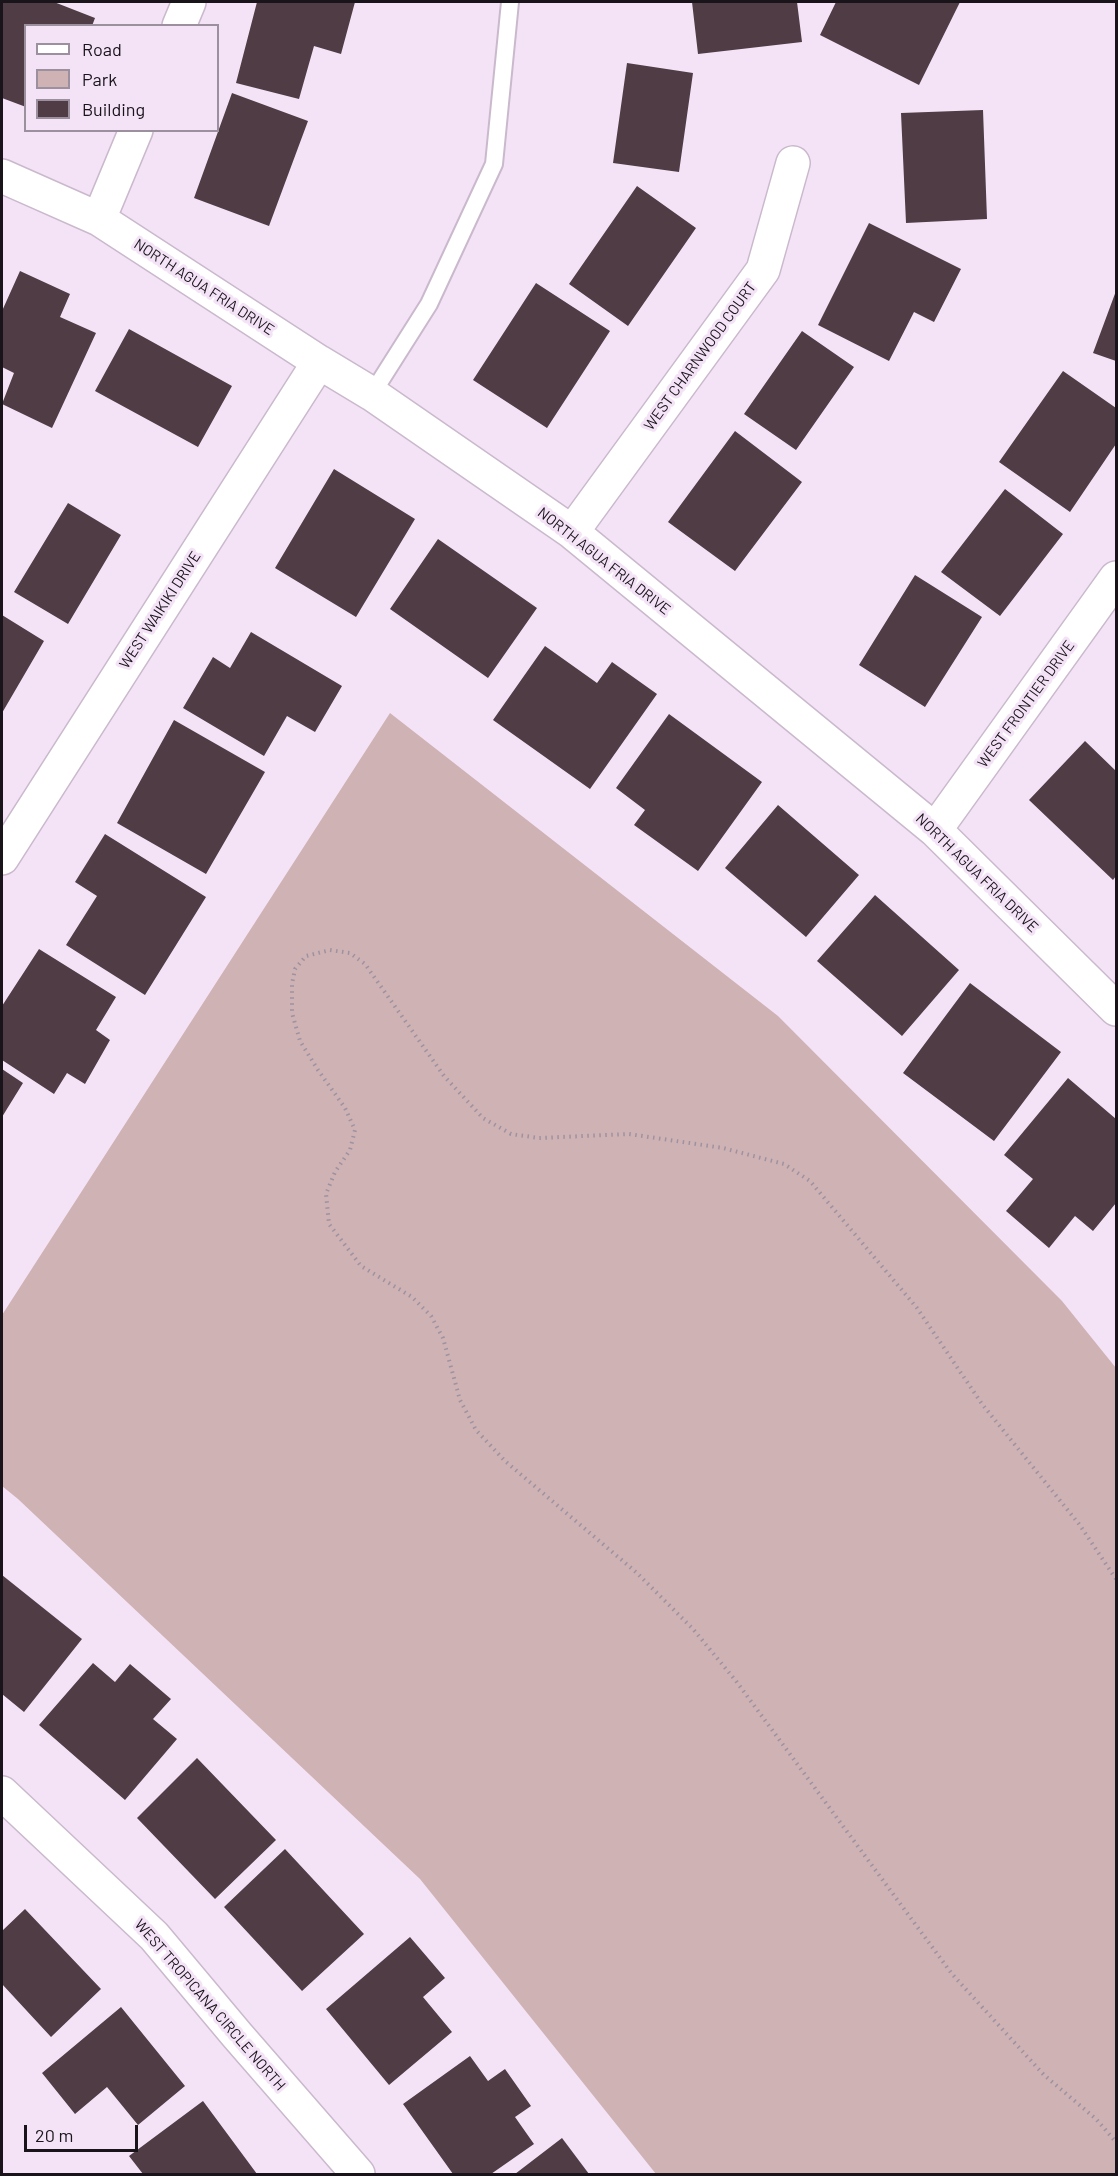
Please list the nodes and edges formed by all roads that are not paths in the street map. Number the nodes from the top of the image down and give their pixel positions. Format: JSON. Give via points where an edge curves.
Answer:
{"nodes":[{"id":1,"x":189,"y":2,"type":"edge"},
{"id":2,"x":510,"y":2,"type":"edge"},
{"id":3,"x":180,"y":24,"type":"edge"},
{"id":4,"x":135,"y":132,"type":"edge"},
{"id":5,"x":794,"y":163,"type":"dead end"},
{"id":6,"x":2,"y":176,"type":"edge"},
{"id":7,"x":99,"y":219,"type":"junction"},
{"id":8,"x":319,"y":362,"type":"junction"},
{"id":9,"x":372,"y":393,"type":"junction"},
{"id":10,"x":572,"y":532,"type":"junction"},
{"id":11,"x":1116,"y":578,"type":"edge"},
{"id":12,"x":934,"y":830,"type":"junction"},
{"id":13,"x":2,"y":858,"type":"edge"},
{"id":14,"x":1116,"y":1009,"type":"edge"},
{"id":15,"x":2,"y":1793,"type":"edge"},
{"id":16,"x":358,"y":2175,"type":"edge"}],
"edges":[{"from":1,"to":3,"type":"street"},
{"from":2,"to":9,"type":"lane","via":[[494,164],[429,304]]},
{"from":4,"to":7,"type":"street"},
{"from":5,"to":10,"type":"street","name":"WEST CHARNWOOD COURT","via":[[763,270]]},
{"from":6,"to":7,"type":"street","name":"NORTH AGUA FRIA DRIVE"},
{"from":7,"to":8,"type":"street","name":"NORTH AGUA FRIA DRIVE"},
{"from":8,"to":9,"type":"street","name":"NORTH AGUA FRIA DRIVE"},
{"from":8,"to":13,"type":"street","name":"WEST WAIKIKI DRIVE"},
{"from":9,"to":10,"type":"street","name":"NORTH AGUA FRIA DRIVE"},
{"from":10,"to":12,"type":"street","name":"NORTH AGUA FRIA DRIVE"},
{"from":11,"to":12,"type":"street","name":"WEST FRONTIER DRIVE"},
{"from":12,"to":14,"type":"street","name":"NORTH AGUA FRIA DRIVE"},
{"from":15,"to":16,"type":"street","name":"WEST TROPICANA CIRCLE NORTH","via":[[154,1936]]}]}
